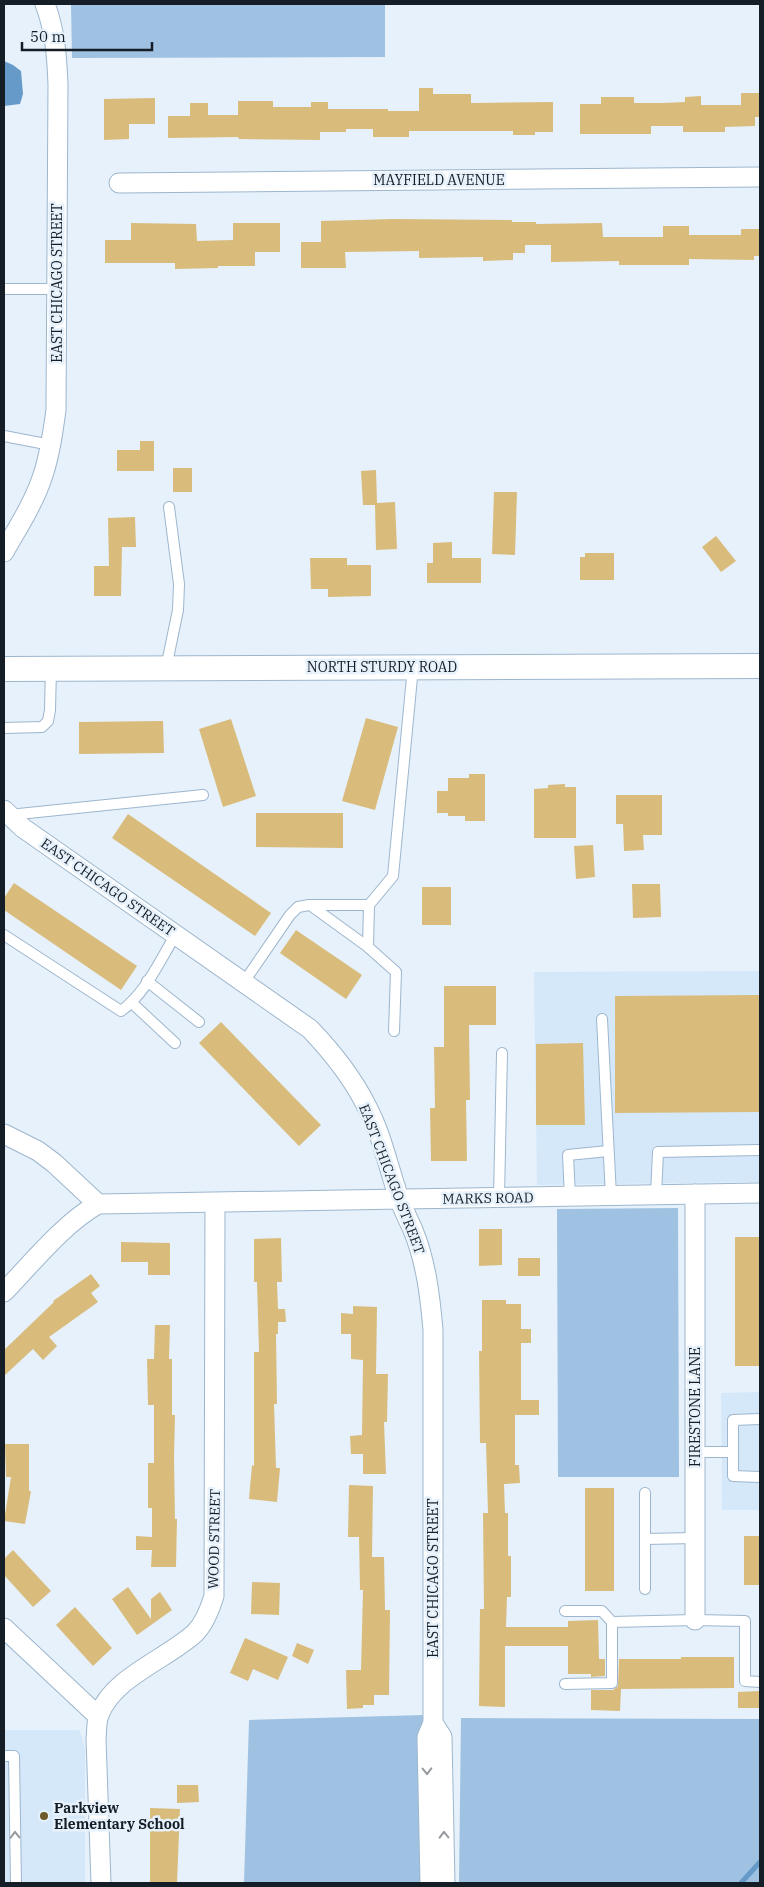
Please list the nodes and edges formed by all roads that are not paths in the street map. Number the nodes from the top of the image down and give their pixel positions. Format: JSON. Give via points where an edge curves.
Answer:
{"nodes":[{"id":1,"x":45,"y":4,"type":"edge"},
{"id":2,"x":760,"y":177,"type":"edge"},
{"id":3,"x":119,"y":183,"type":"dead end"},
{"id":4,"x":4,"y":289,"type":"edge"},
{"id":5,"x":57,"y":289,"type":"junction"},
{"id":6,"x":4,"y":436,"type":"edge"},
{"id":7,"x":51,"y":445,"type":"junction"},
{"id":8,"x":169,"y":507,"type":"dead end"},
{"id":9,"x":4,"y":552,"type":"edge"},
{"id":10,"x":760,"y":666,"type":"edge"},
{"id":11,"x":413,"y":667,"type":"junction"},
{"id":12,"x":50,"y":668,"type":"junction"},
{"id":13,"x":166,"y":668,"type":"junction"},
{"id":14,"x":4,"y":669,"type":"edge"},
{"id":15,"x":4,"y":728,"type":"edge"},
{"id":16,"x":203,"y":795,"type":"dead end"},
{"id":17,"x":6,"y":813,"type":"edge"},
{"id":18,"x":310,"y":905,"type":"junction"},
{"id":19,"x":369,"y":905,"type":"junction"},
{"id":20,"x":4,"y":934,"type":"edge"},
{"id":21,"x":176,"y":934,"type":"junction"},
{"id":22,"x":368,"y":947,"type":"junction"},
{"id":23,"x":146,"y":981,"type":"junction"},
{"id":24,"x":244,"y":982,"type":"junction"},
{"id":25,"x":132,"y":1003,"type":"junction"},
{"id":26,"x":602,"y":1019,"type":"dead end"},
{"id":27,"x":199,"y":1022,"type":"dead end"},
{"id":28,"x":394,"y":1031,"type":"dead end"},
{"id":29,"x":174,"y":1043,"type":"dead end"},
{"id":30,"x":502,"y":1052,"type":"dead end"},
{"id":31,"x":4,"y":1134,"type":"edge"},
{"id":32,"x":760,"y":1150,"type":"edge"},
{"id":33,"x":608,"y":1151,"type":"junction"},
{"id":34,"x":760,"y":1193,"type":"edge"},
{"id":35,"x":695,"y":1194,"type":"junction"},
{"id":36,"x":656,"y":1195,"type":"junction"},
{"id":37,"x":610,"y":1196,"type":"junction"},
{"id":38,"x":570,"y":1197,"type":"junction"},
{"id":39,"x":499,"y":1198,"type":"junction"},
{"id":40,"x":399,"y":1200,"type":"junction"},
{"id":41,"x":215,"y":1203,"type":"junction"},
{"id":42,"x":98,"y":1204,"type":"junction"},
{"id":43,"x":4,"y":1292,"type":"edge"},
{"id":44,"x":760,"y":1419,"type":"edge"},
{"id":45,"x":695,"y":1452,"type":"junction"},
{"id":46,"x":732,"y":1452,"type":"junction"},
{"id":47,"x":760,"y":1477,"type":"edge"},
{"id":48,"x":645,"y":1493,"type":"dead end"},
{"id":49,"x":695,"y":1538,"type":"junction"},
{"id":50,"x":645,"y":1539,"type":"junction"},
{"id":51,"x":645,"y":1589,"type":"dead end"},
{"id":52,"x":565,"y":1611,"type":"dead end"},
{"id":53,"x":695,"y":1620,"type":"junction"},
{"id":54,"x":612,"y":1622,"type":"junction"},
{"id":55,"x":4,"y":1628,"type":"edge"},
{"id":56,"x":760,"y":1682,"type":"edge"},
{"id":57,"x":565,"y":1684,"type":"dead end"},
{"id":58,"x":98,"y":1716,"type":"junction"},
{"id":59,"x":433,"y":1723,"type":"junction"},
{"id":60,"x":4,"y":1756,"type":"edge"},
{"id":61,"x":16,"y":1883,"type":"edge"},
{"id":62,"x":101,"y":1883,"type":"edge"},
{"id":63,"x":430,"y":1883,"type":"edge"},
{"id":64,"x":445,"y":1883,"type":"edge"}],
"edges":[{"from":1,"to":5,"type":"street","name":"EAST CHICAGO STREET","via":[[56,48],[58,85]]},
{"from":2,"to":3,"type":"street","name":"MAYFIELD AVENUE"},
{"from":4,"to":5,"type":"lane"},
{"from":5,"to":7,"type":"street","name":"EAST CHICAGO STREET","via":[[56,410]]},
{"from":6,"to":7,"type":"lane"},
{"from":7,"to":9,"type":"street","name":"EAST CHICAGO STREET","via":[[35,496]]},
{"from":8,"to":13,"type":"lane","via":[[179,584],[178,610]]},
{"from":10,"to":11,"type":"street","name":"NORTH STURDY ROAD"},
{"from":11,"to":13,"type":"street","name":"NORTH STURDY ROAD"},
{"from":11,"to":19,"type":"lane","via":[[393,876]]},
{"from":12,"to":13,"type":"street","name":"NORTH STURDY ROAD"},
{"from":12,"to":14,"type":"street","name":"NORTH STURDY ROAD"},
{"from":12,"to":15,"type":"lane","via":[[48,721],[42,727]]},
{"from":16,"to":17,"type":"lane"},
{"from":17,"to":21,"type":"street","name":"EAST CHICAGO STREET"},
{"from":18,"to":19,"type":"lane"},
{"from":18,"to":22,"type":"lane"},
{"from":18,"to":24,"type":"lane","via":[[298,907],[290,915]]},
{"from":19,"to":22,"type":"lane"},
{"from":20,"to":25,"type":"lane","via":[[122,1011]]},
{"from":21,"to":23,"type":"lane"},
{"from":21,"to":24,"type":"street","name":"EAST CHICAGO STREET"},
{"from":22,"to":28,"type":"lane","via":[[396,972]]},
{"from":23,"to":25,"type":"lane"},
{"from":23,"to":27,"type":"lane"},
{"from":24,"to":40,"type":"street","name":"EAST CHICAGO STREET","via":[[310,1029],[338,1060],[366,1106],[384,1148]]},
{"from":25,"to":29,"type":"lane"},
{"from":26,"to":33,"type":"lane"},
{"from":30,"to":39,"type":"lane"},
{"from":31,"to":42,"type":"street","via":[[38,1151]]},
{"from":32,"to":36,"type":"lane","via":[[658,1152]]},
{"from":33,"to":37,"type":"lane"},
{"from":33,"to":38,"type":"lane","via":[[568,1155]]},
{"from":34,"to":35,"type":"street","name":"MARKS ROAD"},
{"from":35,"to":36,"type":"street","name":"MARKS ROAD"},
{"from":35,"to":45,"type":"street","name":"FIRESTONE LANE"},
{"from":36,"to":37,"type":"street","name":"MARKS ROAD"},
{"from":37,"to":38,"type":"street","name":"MARKS ROAD"},
{"from":38,"to":39,"type":"street","name":"MARKS ROAD"},
{"from":39,"to":40,"type":"street","name":"MARKS ROAD"},
{"from":40,"to":41,"type":"street","name":"MARKS ROAD"},
{"from":40,"to":59,"type":"street","name":"EAST CHICAGO STREET","via":[[424,1264],[433,1330]]},
{"from":41,"to":42,"type":"street","name":"MARKS ROAD"},
{"from":41,"to":58,"type":"street","name":"WOOD STREET","via":[[214,1596],[207,1617],[195,1633],[122,1685],[107,1699]]},
{"from":42,"to":43,"type":"street","via":[[70,1224]]},
{"from":44,"to":46,"type":"lane","via":[[733,1420]]},
{"from":45,"to":46,"type":"lane"},
{"from":45,"to":49,"type":"street","name":"FIRESTONE LANE"},
{"from":46,"to":47,"type":"lane","via":[[732,1476]]},
{"from":48,"to":50,"type":"lane"},
{"from":49,"to":50,"type":"lane"},
{"from":49,"to":53,"type":"street","name":"FIRESTONE LANE"},
{"from":50,"to":51,"type":"lane"},
{"from":52,"to":54,"type":"lane","via":[[602,1611]]},
{"from":53,"to":54,"type":"lane"},
{"from":53,"to":56,"type":"lane","via":[[745,1621],[746,1681]]},
{"from":54,"to":57,"type":"lane","via":[[612,1683]]},
{"from":55,"to":58,"type":"street"},
{"from":58,"to":62,"type":"street","name":"WOOD STREET"},
{"from":59,"to":63,"type":"street","name":"EAST CHICAGO STREET","one_way":true,"via":[[426,1737]]},
{"from":64,"to":59,"type":"street","name":"EAST CHICAGO STREET","one_way":true,"via":[[442,1737]]},
{"from":61,"to":60,"type":"lane","one_way":true,"via":[[14,1756]]}]}
